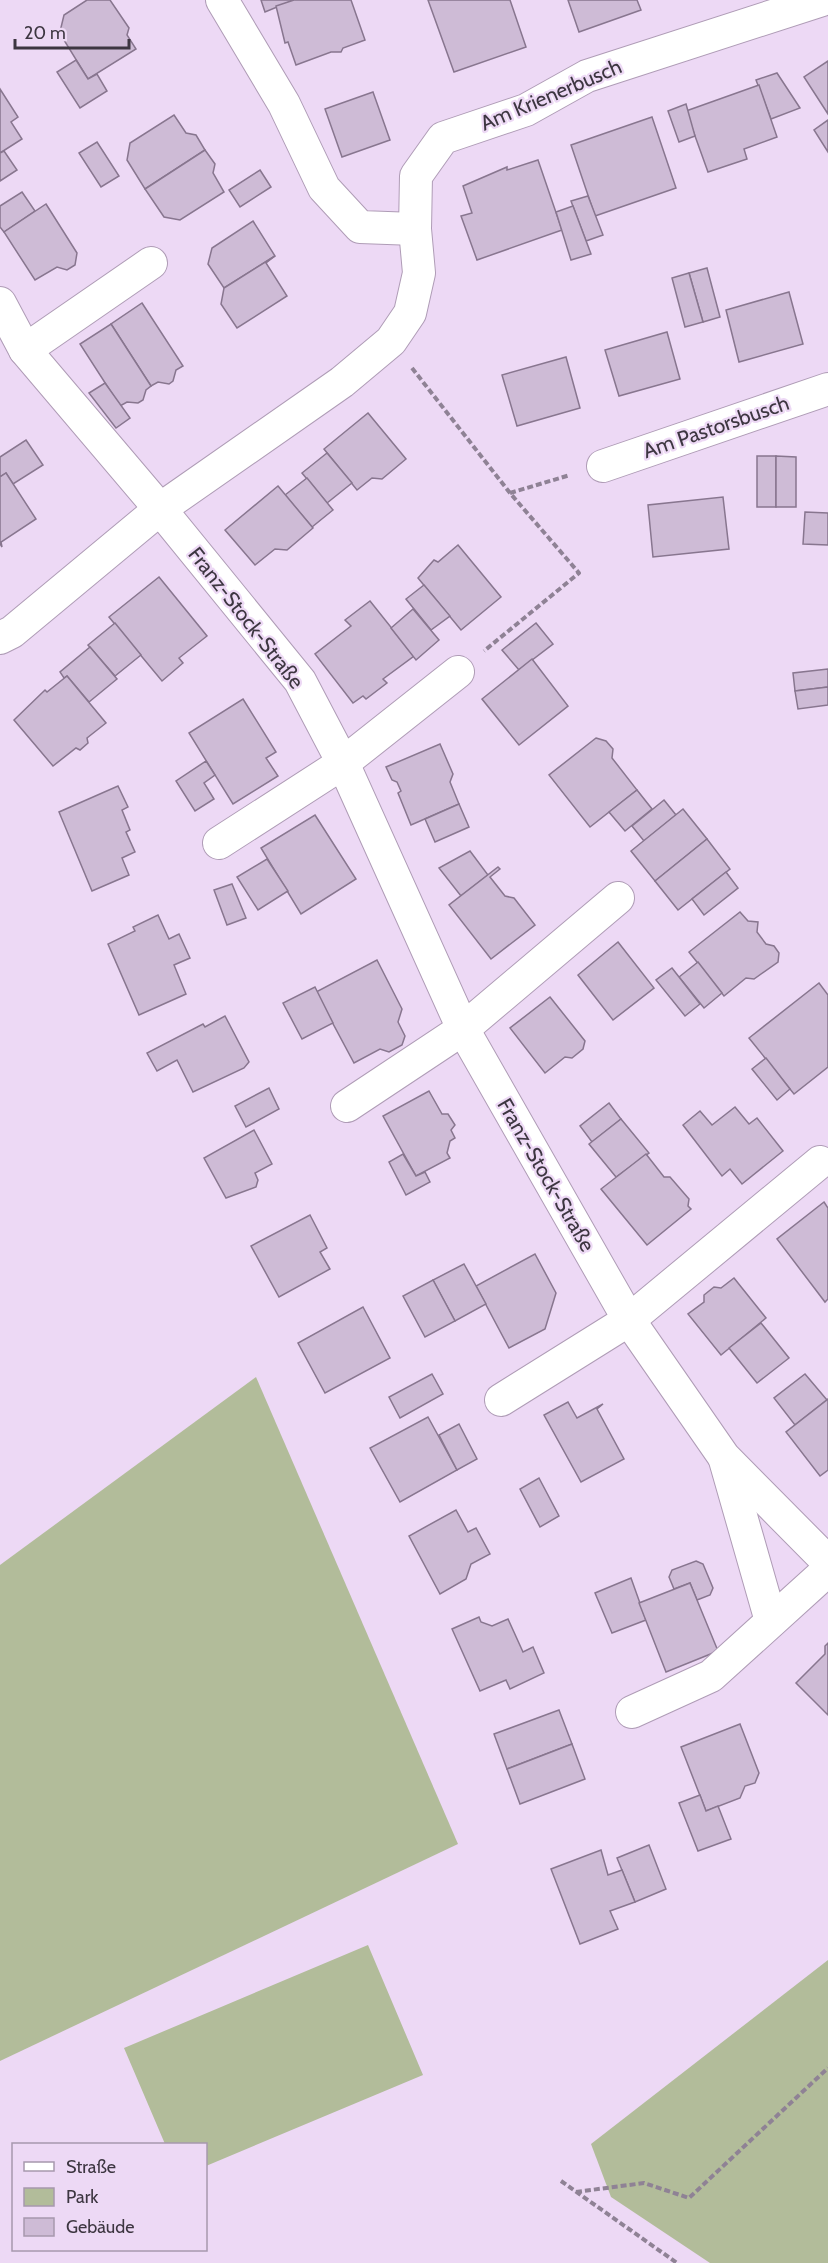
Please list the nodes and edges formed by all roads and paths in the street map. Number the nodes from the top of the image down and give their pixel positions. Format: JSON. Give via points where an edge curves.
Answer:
{"nodes":[{"id":1,"x":222,"y":0,"type":"edge"},
{"id":2,"x":822,"y":0,"type":"edge"},
{"id":3,"x":416,"y":229,"type":"junction"},
{"id":4,"x":151,"y":263,"type":"dead end"},
{"id":5,"x":0,"y":303,"type":"edge"},
{"id":6,"x":391,"y":341,"type":"junction"},
{"id":7,"x":25,"y":350,"type":"junction"},
{"id":8,"x":828,"y":389,"type":"edge"},
{"id":9,"x":603,"y":466,"type":"joint"},
{"id":10,"x":510,"y":493,"type":"junction"},
{"id":11,"x":159,"y":509,"type":"junction"},
{"id":12,"x":0,"y":638,"type":"edge"},
{"id":13,"x":458,"y":672,"type":"joint"},
{"id":14,"x":343,"y":763,"type":"junction"},
{"id":15,"x":219,"y":843,"type":"dead end"},
{"id":16,"x":618,"y":898,"type":"dead end"},
{"id":17,"x":463,"y":1029,"type":"junction"},
{"id":18,"x":347,"y":1106,"type":"dead end"},
{"id":19,"x":820,"y":1162,"type":"dead end"},
{"id":20,"x":629,"y":1320,"type":"junction"},
{"id":21,"x":501,"y":1400,"type":"dead end"},
{"id":22,"x":724,"y":1457,"type":"junction"},
{"id":23,"x":828,"y":1562,"type":"edge"},
{"id":24,"x":828,"y":1570,"type":"edge"},
{"id":25,"x":771,"y":1621,"type":"junction"},
{"id":26,"x":632,"y":1712,"type":"dead end"},
{"id":27,"x":828,"y":2068,"type":"edge"},
{"id":28,"x":561,"y":2181,"type":"dead end"},
{"id":29,"x":576,"y":2192,"type":"junction"},
{"id":30,"x":677,"y":2263,"type":"edge"}],
"edges":[{"from":1,"to":3,"type":"street","via":[[285,104],[324,188],[360,227]]},
{"from":2,"to":3,"type":"street","name":"Am Krienerbusch","via":[[587,76],[526,110],[443,138],[416,176]]},
{"from":3,"to":6,"type":"street","name":"Am Krienerbusch","via":[[417,283],[410,314]]},
{"from":4,"to":7,"type":"street"},
{"from":5,"to":7,"type":"street","name":"Franz-Stock-Straße"},
{"from":6,"to":10,"type":"path"},
{"from":6,"to":11,"type":"street","name":"Am Krienerbusch","via":[[342,382]]},
{"from":7,"to":11,"type":"street","name":"Franz-Stock-Straße"},
{"from":8,"to":9,"type":"street","name":"Am Pastorsbusch"},
{"from":9,"to":10,"type":"path"},
{"from":10,"to":13,"type":"path","via":[[579,573]]},
{"from":11,"to":12,"type":"street","name":"Am Krienerbusch"},
{"from":11,"to":14,"type":"street","name":"Franz-Stock-Straße","via":[[300,681]]},
{"from":13,"to":14,"type":"street"},
{"from":14,"to":15,"type":"street"},
{"from":14,"to":17,"type":"street","name":"Franz-Stock-Straße"},
{"from":16,"to":17,"type":"street"},
{"from":17,"to":18,"type":"street"},
{"from":17,"to":20,"type":"street","name":"Franz-Stock-Straße"},
{"from":19,"to":20,"type":"street"},
{"from":20,"to":21,"type":"street"},
{"from":20,"to":22,"type":"street","name":"Franz-Stock-Straße"},
{"from":22,"to":23,"type":"street","name":"Franz-Stock-Straße"},
{"from":22,"to":25,"type":"street","name":"Franz-Stock-Straße"},
{"from":24,"to":25,"type":"street"},
{"from":25,"to":26,"type":"street","via":[[711,1676]]},
{"from":27,"to":29,"type":"path","via":[[689,2198],[644,2182]]},
{"from":28,"to":29,"type":"path"},
{"from":29,"to":30,"type":"path"}]}
